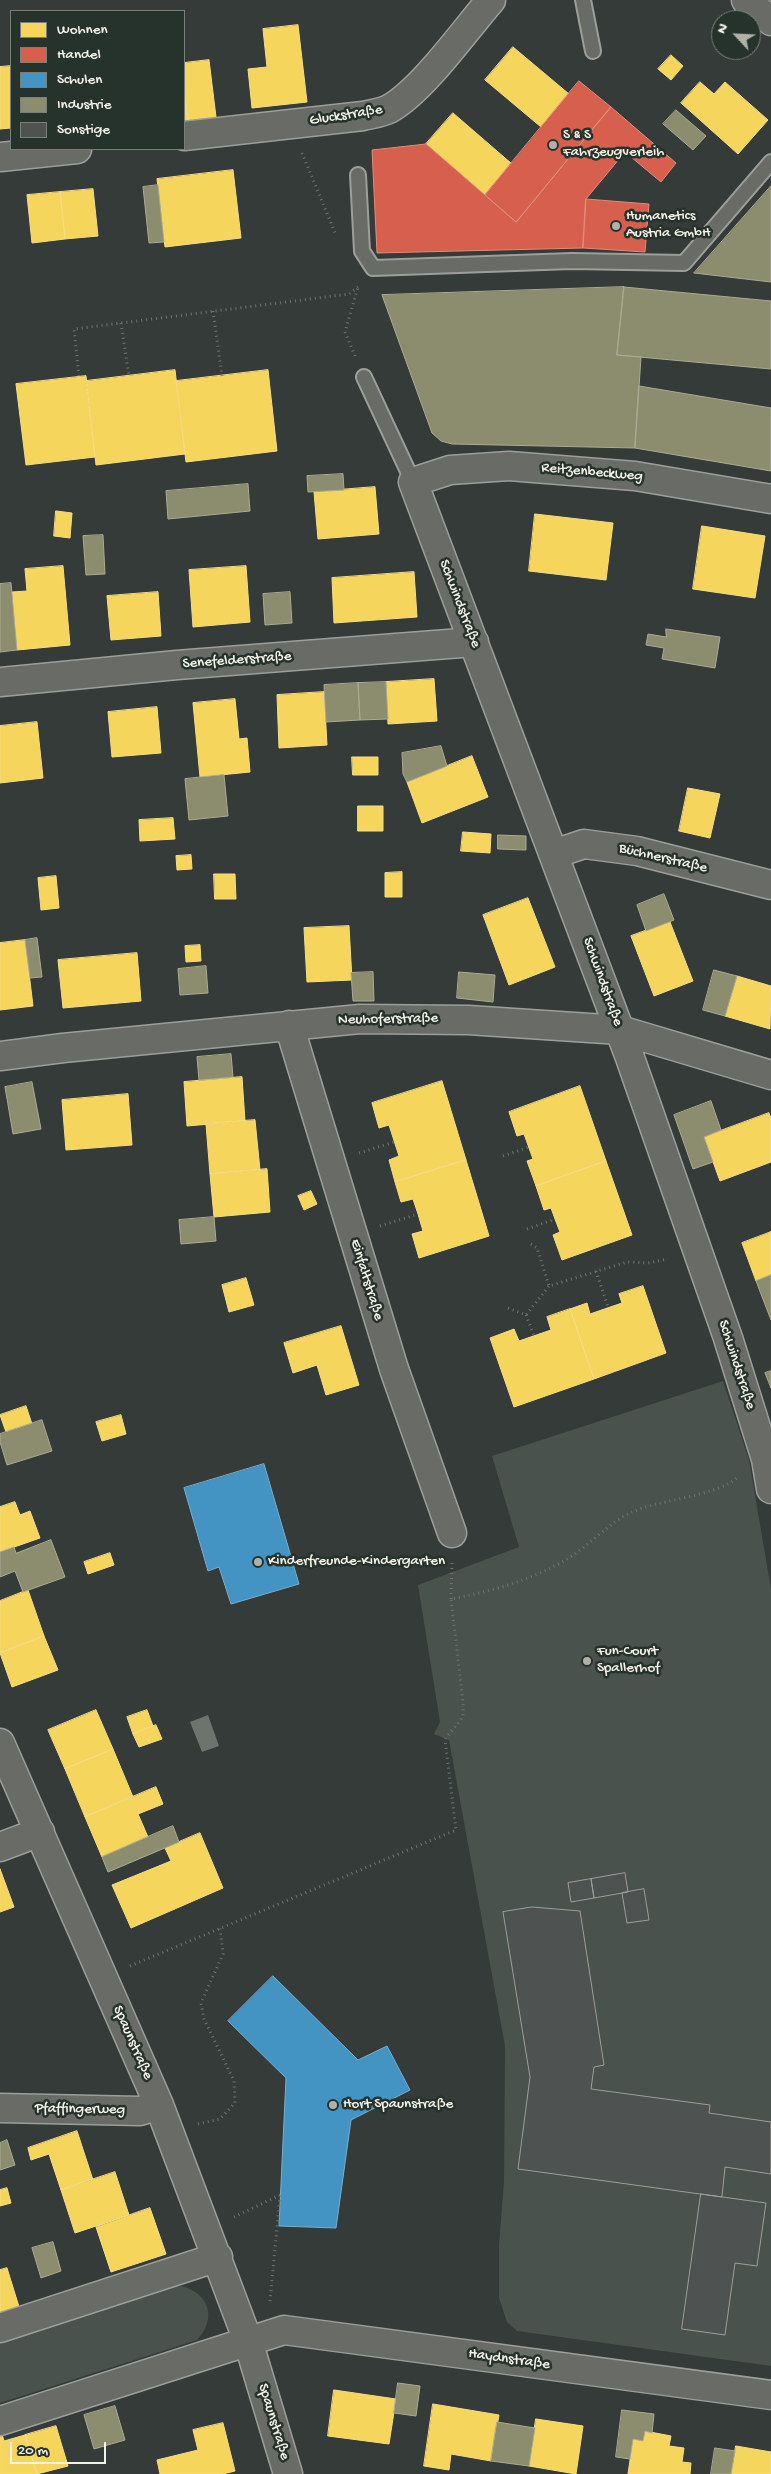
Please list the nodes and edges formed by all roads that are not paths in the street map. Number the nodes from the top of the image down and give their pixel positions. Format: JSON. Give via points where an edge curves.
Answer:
{"nodes":[{"id":1,"x":491,"y":0,"type":"edge"},
{"id":2,"x":583,"y":0,"type":"edge"},
{"id":3,"x":746,"y":0,"type":"edge"},
{"id":4,"x":771,"y":21,"type":"edge"},
{"id":5,"x":593,"y":51,"type":"dead end"},
{"id":6,"x":185,"y":136,"type":"edge"},
{"id":7,"x":67,"y":150,"type":"edge"},
{"id":8,"x":0,"y":157,"type":"edge"},
{"id":9,"x":771,"y":162,"type":"edge"},
{"id":10,"x":358,"y":175,"type":"dead end"},
{"id":11,"x":364,"y":377,"type":"road end"},
{"id":12,"x":413,"y":482,"type":"junction"},
{"id":13,"x":771,"y":499,"type":"edge"},
{"id":14,"x":474,"y":642,"type":"junction"},
{"id":15,"x":0,"y":682,"type":"edge"},
{"id":16,"x":554,"y":854,"type":"junction"},
{"id":17,"x":771,"y":885,"type":"edge"},
{"id":18,"x":289,"y":1025,"type":"junction"},
{"id":19,"x":620,"y":1030,"type":"junction"},
{"id":20,"x":0,"y":1056,"type":"edge"},
{"id":21,"x":771,"y":1075,"type":"edge"},
{"id":22,"x":768,"y":1460,"type":"edge"},
{"id":23,"x":771,"y":1489,"type":"edge"},
{"id":24,"x":452,"y":1532,"type":"dead end"},
{"id":25,"x":0,"y":1743,"type":"edge"},
{"id":26,"x":7,"y":1777,"type":"edge"},
{"id":27,"x":40,"y":1832,"type":"junction"},
{"id":28,"x":0,"y":1847,"type":"edge"},
{"id":29,"x":160,"y":2105,"type":"junction"},
{"id":30,"x":0,"y":2108,"type":"edge"},
{"id":31,"x":218,"y":2257,"type":"junction"},
{"id":32,"x":0,"y":2328,"type":"edge"},
{"id":33,"x":248,"y":2341,"type":"junction"},
{"id":34,"x":771,"y":2395,"type":"edge"},
{"id":35,"x":0,"y":2421,"type":"edge"},
{"id":36,"x":288,"y":2474,"type":"edge"}],
"edges":[{"from":1,"to":6,"type":"street","name":"Gluckstraße","via":[[400,102],[386,110],[363,116]]},
{"from":2,"to":5,"type":"lane"},
{"from":3,"to":4,"type":"street"},
{"from":7,"to":8,"type":"street"},
{"from":9,"to":10,"type":"lane","via":[[684,263],[572,261],[373,268],[362,250]]},
{"from":11,"to":12,"type":"lane"},
{"from":12,"to":13,"type":"street","name":"Reitzenbeckweg","via":[[450,470],[509,466],[636,476]]},
{"from":12,"to":14,"type":"street","name":"Schwindstraße"},
{"from":14,"to":15,"type":"street","name":"Senefelderstraße","via":[[177,664]]},
{"from":14,"to":16,"type":"street","name":"Schwindstraße"},
{"from":16,"to":17,"type":"street","name":"Büchnerstraße","via":[[584,844],[637,851]]},
{"from":16,"to":19,"type":"street","name":"Schwindstraße"},
{"from":18,"to":19,"type":"street","name":"Neuhoferstraße","via":[[360,1019],[468,1020]]},
{"from":18,"to":20,"type":"street","name":"Neuhoferstraße"},
{"from":18,"to":24,"type":"street","name":"Einfaltstraße","via":[[394,1369]]},
{"from":19,"to":21,"type":"street","name":"Neuhoferstraße"},
{"from":19,"to":22,"type":"street","name":"Schwindstraße"},
{"from":22,"to":23,"type":"street","name":"Schwindstraße"},
{"from":25,"to":26,"type":"street","name":"Spaunstraße"},
{"from":26,"to":27,"type":"street","name":"Spaunstraße"},
{"from":27,"to":28,"type":"street"},
{"from":27,"to":29,"type":"street","name":"Spaunstraße"},
{"from":29,"to":30,"type":"street","name":"Pfaffingerweg","via":[[140,2111]]},
{"from":29,"to":31,"type":"street","name":"Spaunstraße"},
{"from":31,"to":32,"type":"street"},
{"from":31,"to":33,"type":"street","name":"Spaunstraße"},
{"from":33,"to":34,"type":"street","name":"Haydnstraße","via":[[284,2330]]},
{"from":33,"to":35,"type":"street"},
{"from":33,"to":36,"type":"street","name":"Spaunstraße"}]}
